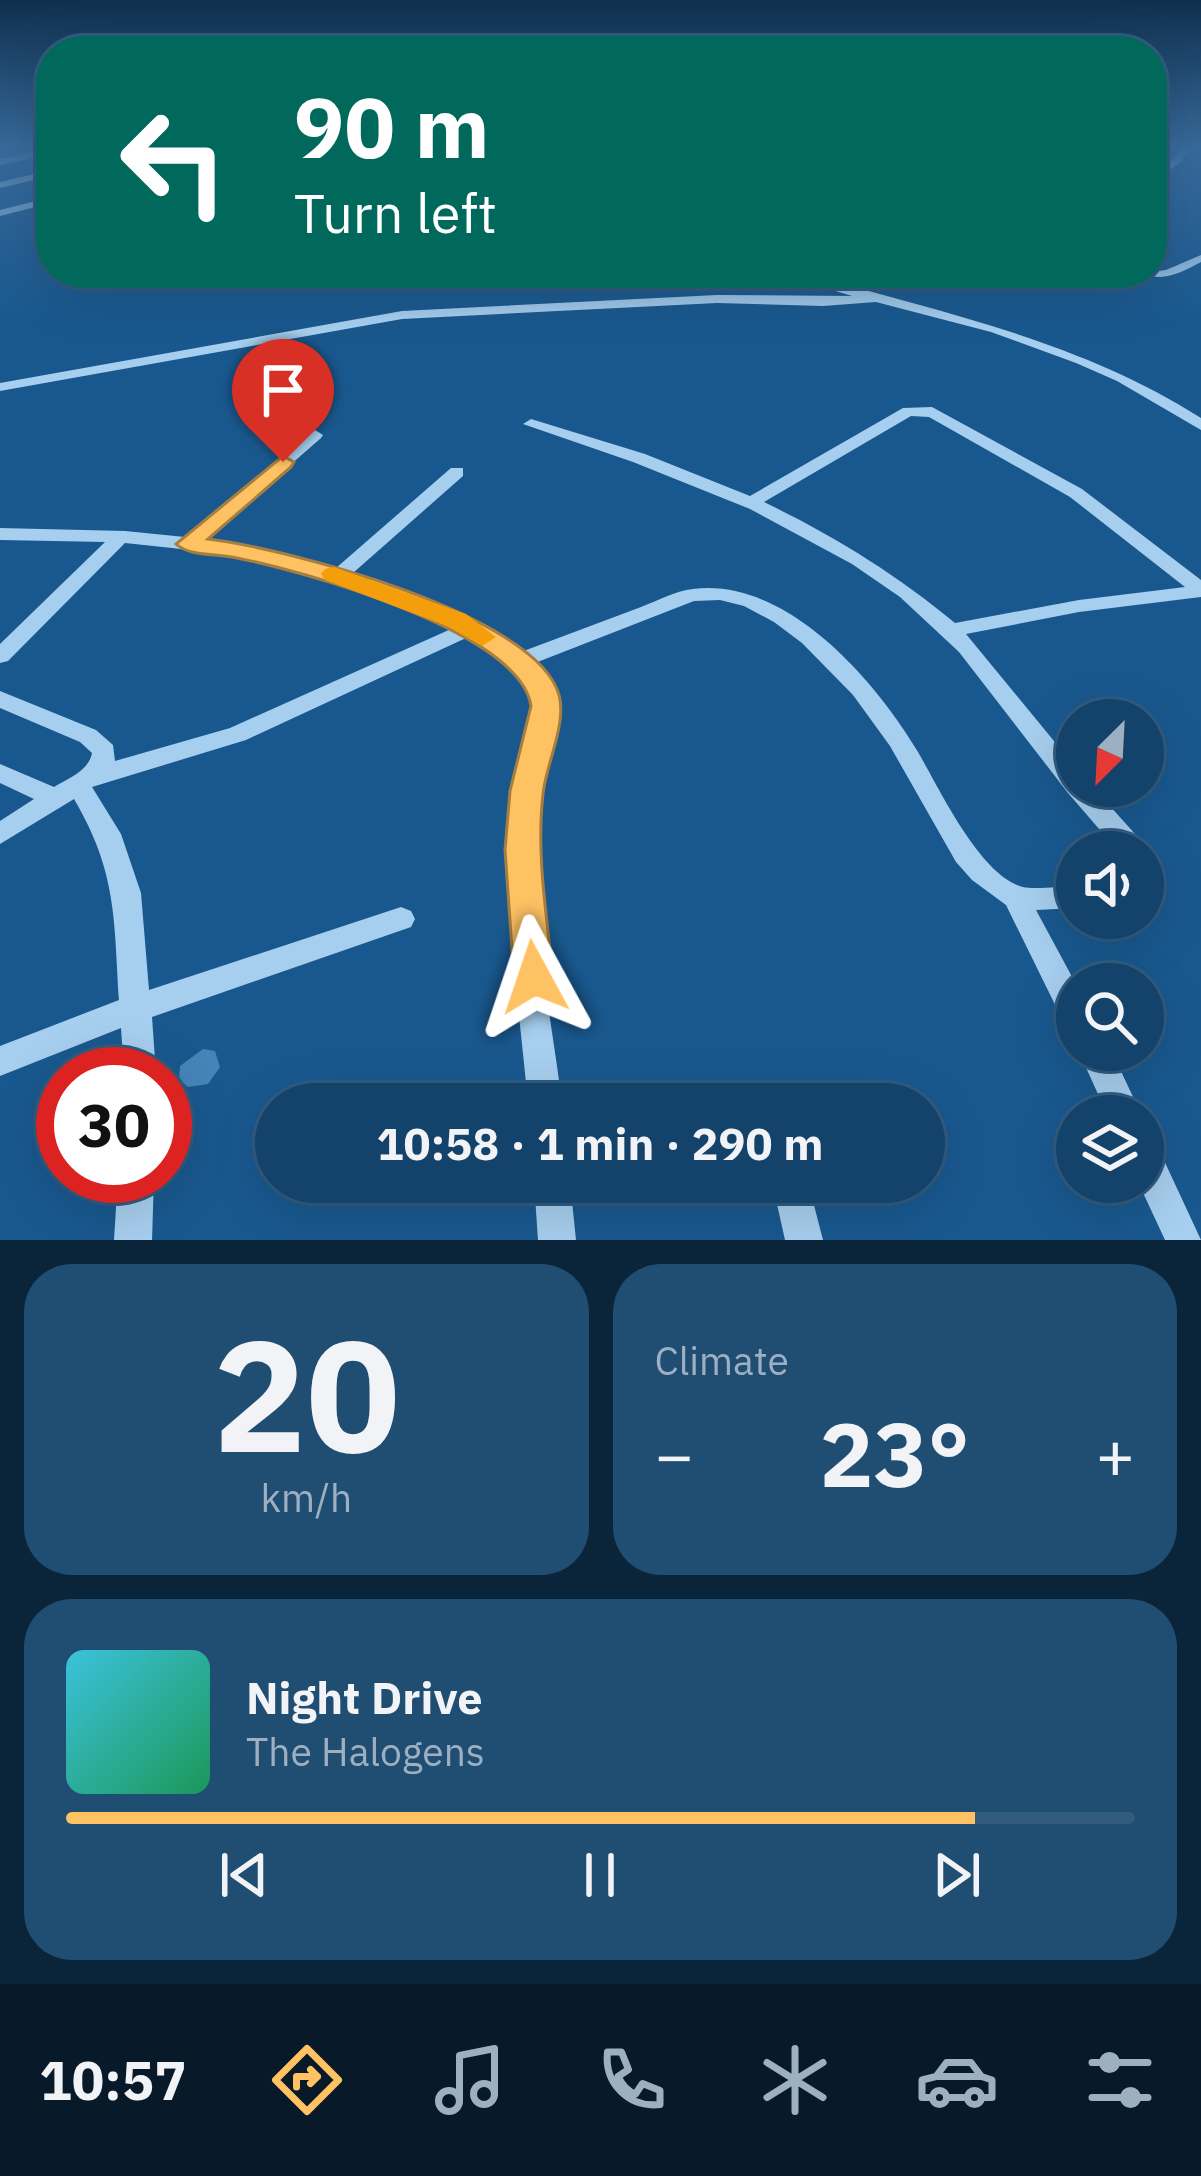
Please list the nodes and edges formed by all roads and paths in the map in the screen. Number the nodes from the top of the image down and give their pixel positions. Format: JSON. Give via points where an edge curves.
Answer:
{"nodes":[{"id":1,"x":1201,"y":258,"type":"edge"},
{"id":2,"x":1168,"y":274,"type":"joint"},
{"id":3,"x":1201,"y":278,"type":"edge"},
{"id":4,"x":839,"y":288,"type":"edge"},
{"id":5,"x":877,"y":298,"type":"junction"},
{"id":6,"x":0,"y":387,"type":"edge"},
{"id":7,"x":532,"y":424,"type":"dead end"},
{"id":8,"x":1201,"y":425,"type":"edge"},
{"id":9,"x":315,"y":435,"type":"dead end"},
{"id":10,"x":457,"y":472,"type":"dead end"},
{"id":11,"x":748,"y":504,"type":"junction"},
{"id":12,"x":0,"y":534,"type":"edge"},
{"id":13,"x":119,"y":538,"type":"junction"},
{"id":14,"x":188,"y":544,"type":"junction"},
{"id":15,"x":338,"y":576,"type":"junction"},
{"id":16,"x":1201,"y":591,"type":"edge"},
{"id":17,"x":469,"y":628,"type":"junction"},
{"id":18,"x":950,"y":631,"type":"junction"},
{"id":19,"x":0,"y":656,"type":"edge"},
{"id":20,"x":519,"y":661,"type":"junction"},
{"id":21,"x":0,"y":700,"type":"edge"},
{"id":22,"x":1056,"y":760,"type":"edge"},
{"id":23,"x":0,"y":773,"type":"edge"},
{"id":24,"x":74,"y":785,"type":"junction"},
{"id":25,"x":1095,"y":807,"type":"edge"},
{"id":26,"x":1117,"y":831,"type":"edge"},
{"id":27,"x":0,"y":834,"type":"edge"},
{"id":28,"x":1056,"y":899,"type":"edge"},
{"id":29,"x":1022,"y":902,"type":"junction"},
{"id":30,"x":400,"y":919,"type":"dead end"},
{"id":31,"x":1056,"y":978,"type":"edge"},
{"id":32,"x":136,"y":1008,"type":"junction"},
{"id":33,"x":138,"y":1047,"type":"edge"},
{"id":34,"x":0,"y":1061,"type":"edge"},
{"id":35,"x":543,"y":1083,"type":"edge"},
{"id":36,"x":1164,"y":1198,"type":"edge"},
{"id":37,"x":135,"y":1203,"type":"edge"},
{"id":38,"x":553,"y":1203,"type":"edge"},
{"id":39,"x":795,"y":1203,"type":"edge"},
{"id":40,"x":134,"y":1240,"type":"edge"},
{"id":41,"x":556,"y":1240,"type":"edge"},
{"id":42,"x":804,"y":1240,"type":"edge"},
{"id":43,"x":1184,"y":1240,"type":"edge"}],
"edges":[{"from":1,"to":2,"type":"street"},
{"from":2,"to":3,"type":"street"},
{"from":4,"to":5,"type":"street"},
{"from":5,"to":6,"type":"street","via":[[402,315]]},
{"from":5,"to":8,"type":"street","via":[[999,328],[1103,367]]},
{"from":7,"to":11,"type":"street","via":[[626,451]]},
{"from":9,"to":14,"type":"street"},
{"from":10,"to":15,"type":"street"},
{"from":11,"to":16,"type":"street","via":[[908,411],[932,412],[1076,493]]},
{"from":11,"to":18,"type":"street","via":[[844,551]]},
{"from":12,"to":13,"type":"street"},
{"from":13,"to":14,"type":"street"},
{"from":13,"to":19,"type":"street"},
{"from":14,"to":15,"type":"street"},
{"from":15,"to":17,"type":"street"},
{"from":16,"to":18,"type":"street"},
{"from":17,"to":20,"type":"street"},
{"from":17,"to":24,"type":"street","via":[[238,735]]},
{"from":18,"to":22,"type":"street"},
{"from":20,"to":29,"type":"street","via":[[691,595],[721,590],[751,598],[833,661],[895,735],[977,868]]},
{"from":20,"to":35,"type":"street","via":[[536,677],[546,706],[522,850]]},
{"from":21,"to":24,"type":"street","via":[[99,743],[103,763]]},
{"from":23,"to":24,"type":"street"},
{"from":24,"to":27,"type":"street"},
{"from":24,"to":32,"type":"street","via":[[108,834],[127,893]]},
{"from":25,"to":26,"type":"street"},
{"from":28,"to":29,"type":"street"},
{"from":29,"to":31,"type":"street"},
{"from":30,"to":32,"type":"street"},
{"from":32,"to":33,"type":"street"},
{"from":32,"to":34,"type":"street"},
{"from":36,"to":43,"type":"street"},
{"from":37,"to":40,"type":"street"},
{"from":38,"to":41,"type":"street"},
{"from":39,"to":42,"type":"street"}]}
